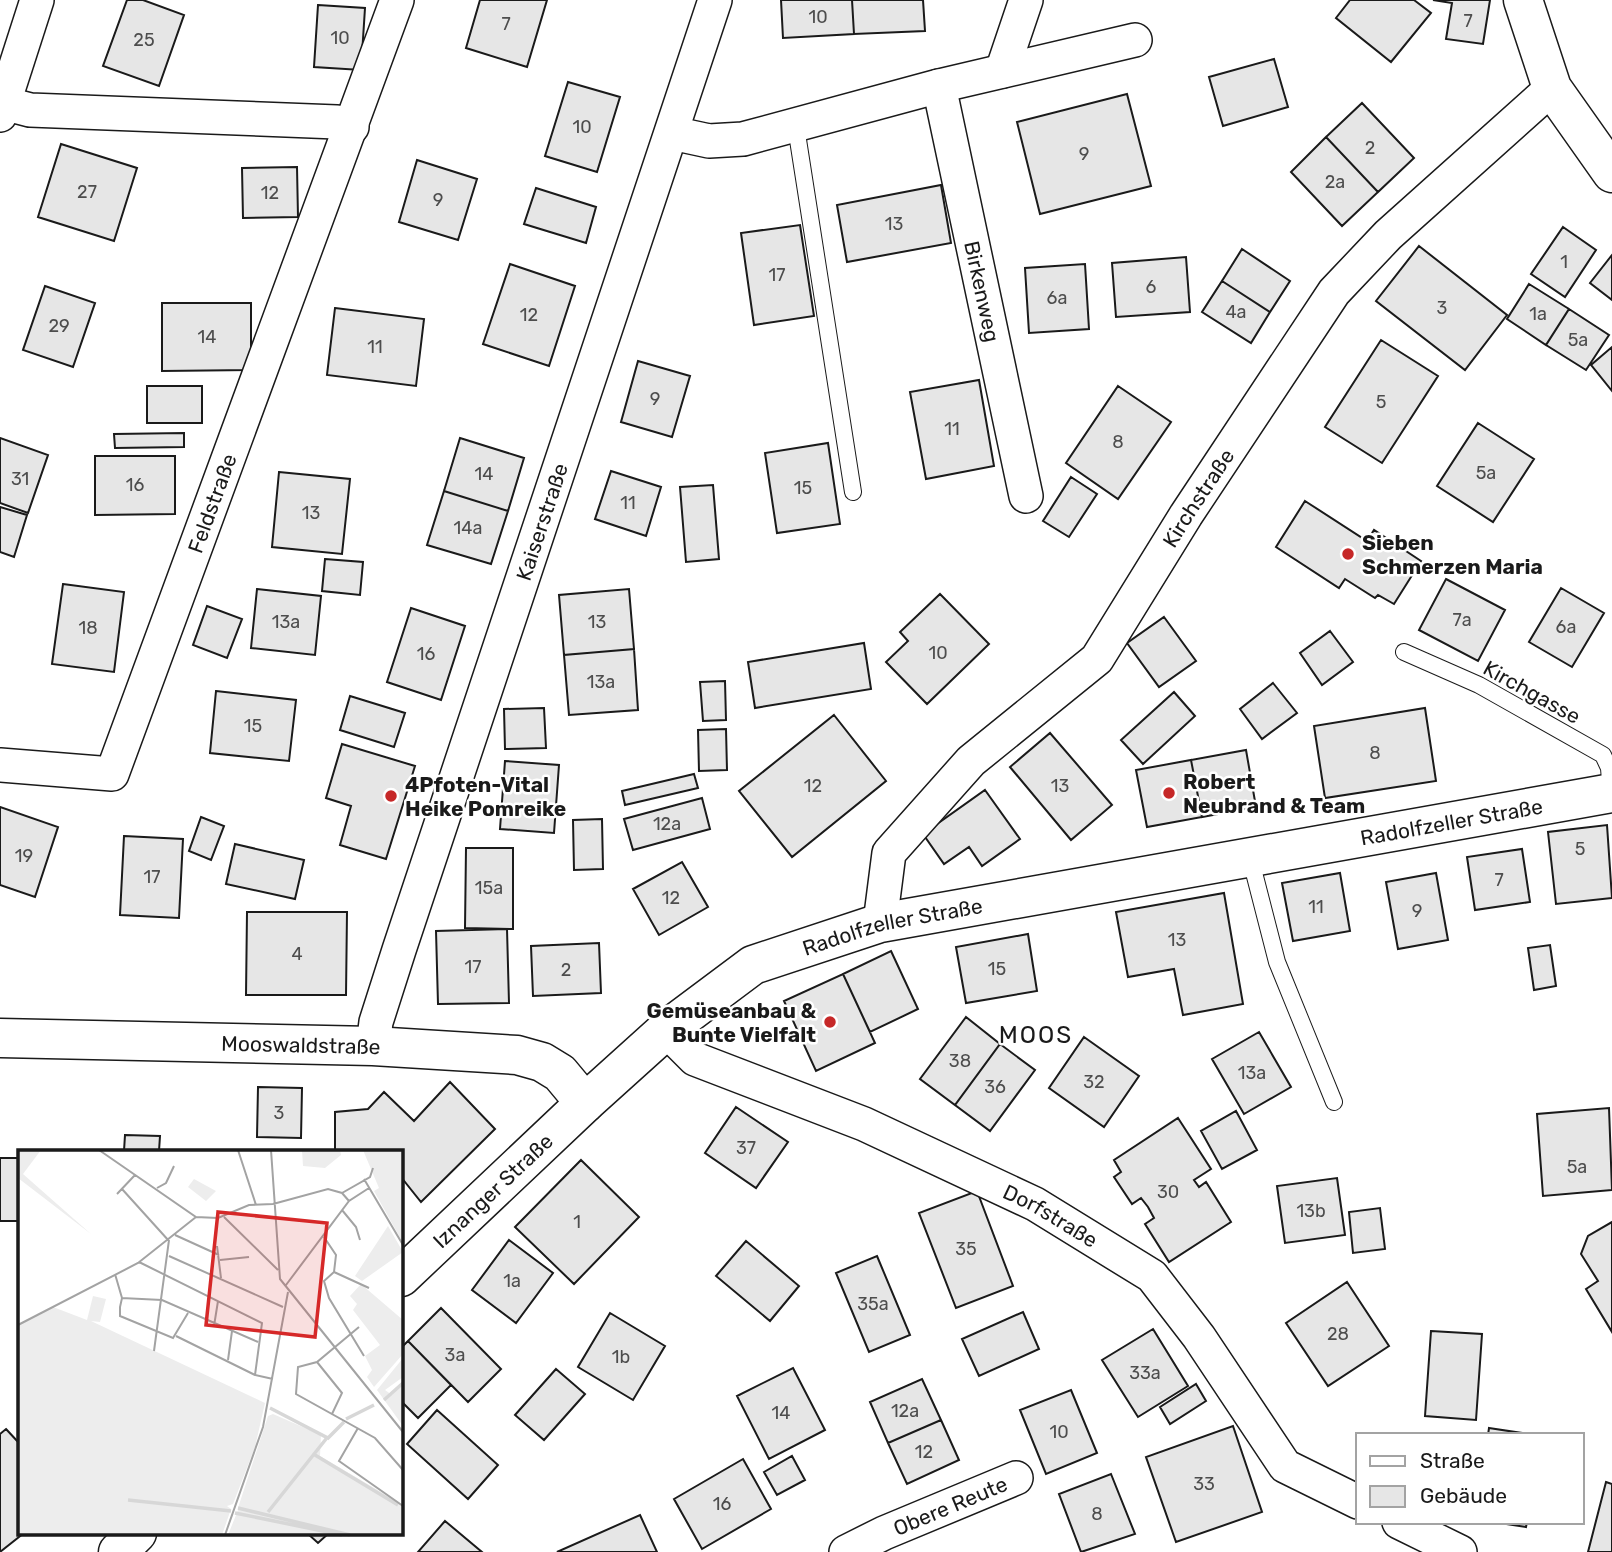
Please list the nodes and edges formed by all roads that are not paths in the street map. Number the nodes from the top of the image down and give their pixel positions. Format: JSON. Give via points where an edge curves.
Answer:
{"nodes":[{"id":1,"x":37,"y":0,"type":"edge"},
{"id":2,"x":397,"y":0,"type":"edge"},
{"id":3,"x":715,"y":0,"type":"edge"},
{"id":4,"x":1026,"y":0,"type":"edge"},
{"id":5,"x":1522,"y":0,"type":"edge"},
{"id":6,"x":1135,"y":40,"type":"dead end"},
{"id":7,"x":1002,"y":71,"type":"junction"},
{"id":8,"x":939,"y":86,"type":"junction"},
{"id":9,"x":1552,"y":88,"type":"junction"},
{"id":10,"x":1,"y":109,"type":"edge"},
{"id":11,"x":352,"y":127,"type":"junction"},
{"id":12,"x":796,"y":127,"type":"junction"},
{"id":13,"x":672,"y":133,"type":"junction"},
{"id":14,"x":1612,"y":173,"type":"edge"},
{"id":15,"x":853,"y":492,"type":"dead end"},
{"id":16,"x":1026,"y":496,"type":"dead end"},
{"id":17,"x":1404,"y":652,"type":"dead end"},
{"id":18,"x":0,"y":765,"type":"edge"},
{"id":19,"x":1612,"y":793,"type":"edge"},
{"id":20,"x":1250,"y":857,"type":"junction"},
{"id":21,"x":880,"y":922,"type":"junction"},
{"id":22,"x":666,"y":1030,"type":"junction"},
{"id":23,"x":0,"y":1038,"type":"edge"},
{"id":24,"x":373,"y":1046,"type":"junction"},
{"id":25,"x":1334,"y":1102,"type":"dead end"},
{"id":26,"x":584,"y":1103,"type":"junction"},
{"id":27,"x":402,"y":1276,"type":"edge"},
{"id":28,"x":1016,"y":1478,"type":"dead end"},
{"id":29,"x":1356,"y":1501,"type":"edge"},
{"id":30,"x":136,"y":1534,"type":"edge"},
{"id":31,"x":1406,"y":1535,"type":"edge"},
{"id":32,"x":118,"y":1552,"type":"edge"},
{"id":33,"x":846,"y":1552,"type":"edge"},
{"id":34,"x":1460,"y":1552,"type":"edge"}],
"edges":[{"from":1,"to":10,"type":"street"},
{"from":2,"to":11,"type":"street","name":"Feldstraße"},
{"from":3,"to":13,"type":"street","name":"Kaiserstraße"},
{"from":4,"to":7,"type":"street"},
{"from":5,"to":9,"type":"main road"},
{"from":6,"to":7,"type":"street"},
{"from":7,"to":8,"type":"street"},
{"from":8,"to":12,"type":"street"},
{"from":8,"to":16,"type":"street","name":"Birkenweg"},
{"from":9,"to":14,"type":"main road"},
{"from":9,"to":21,"type":"street","name":"Kirchstraße","via":[[1388,235],[1334,292],[1097,659],[971,761],[889,853]]},
{"from":10,"to":11,"type":"street","via":[[337,121]]},
{"from":11,"to":18,"type":"street","name":"Feldstraße","via":[[112,774]]},
{"from":12,"to":13,"type":"street","via":[[721,141]]},
{"from":12,"to":15,"type":"lane"},
{"from":13,"to":24,"type":"street","name":"Kaiserstraße","via":[[395,962]]},
{"from":17,"to":19,"type":"lane","name":"Kirchgasse","via":[[1479,685],[1603,755]]},
{"from":19,"to":20,"type":"main road","name":"Radolfzeller Straße"},
{"from":20,"to":21,"type":"main road","name":"Radolfzeller Straße"},
{"from":20,"to":25,"type":"lane","via":[[1277,962]]},
{"from":21,"to":22,"type":"main road","name":"Radolfzeller Straße","via":[[753,965]]},
{"from":22,"to":26,"type":"main road","name":"Radolfzeller Straße"},
{"from":22,"to":29,"type":"street","name":"Dorfstraße","via":[[695,1059],[864,1124],[1035,1204],[1152,1276],[1199,1337],[1285,1466]]},
{"from":23,"to":24,"type":"main road","name":"Mooswaldstraße"},
{"from":24,"to":26,"type":"main road","name":"Mooswaldstraße","via":[[517,1055],[560,1073]]},
{"from":26,"to":27,"type":"main road","name":"Iznanger Straße"},
{"from":28,"to":33,"type":"street","name":"Obere Reute"},
{"from":30,"to":32,"type":"main road"},
{"from":31,"to":34,"type":"street"}]}
